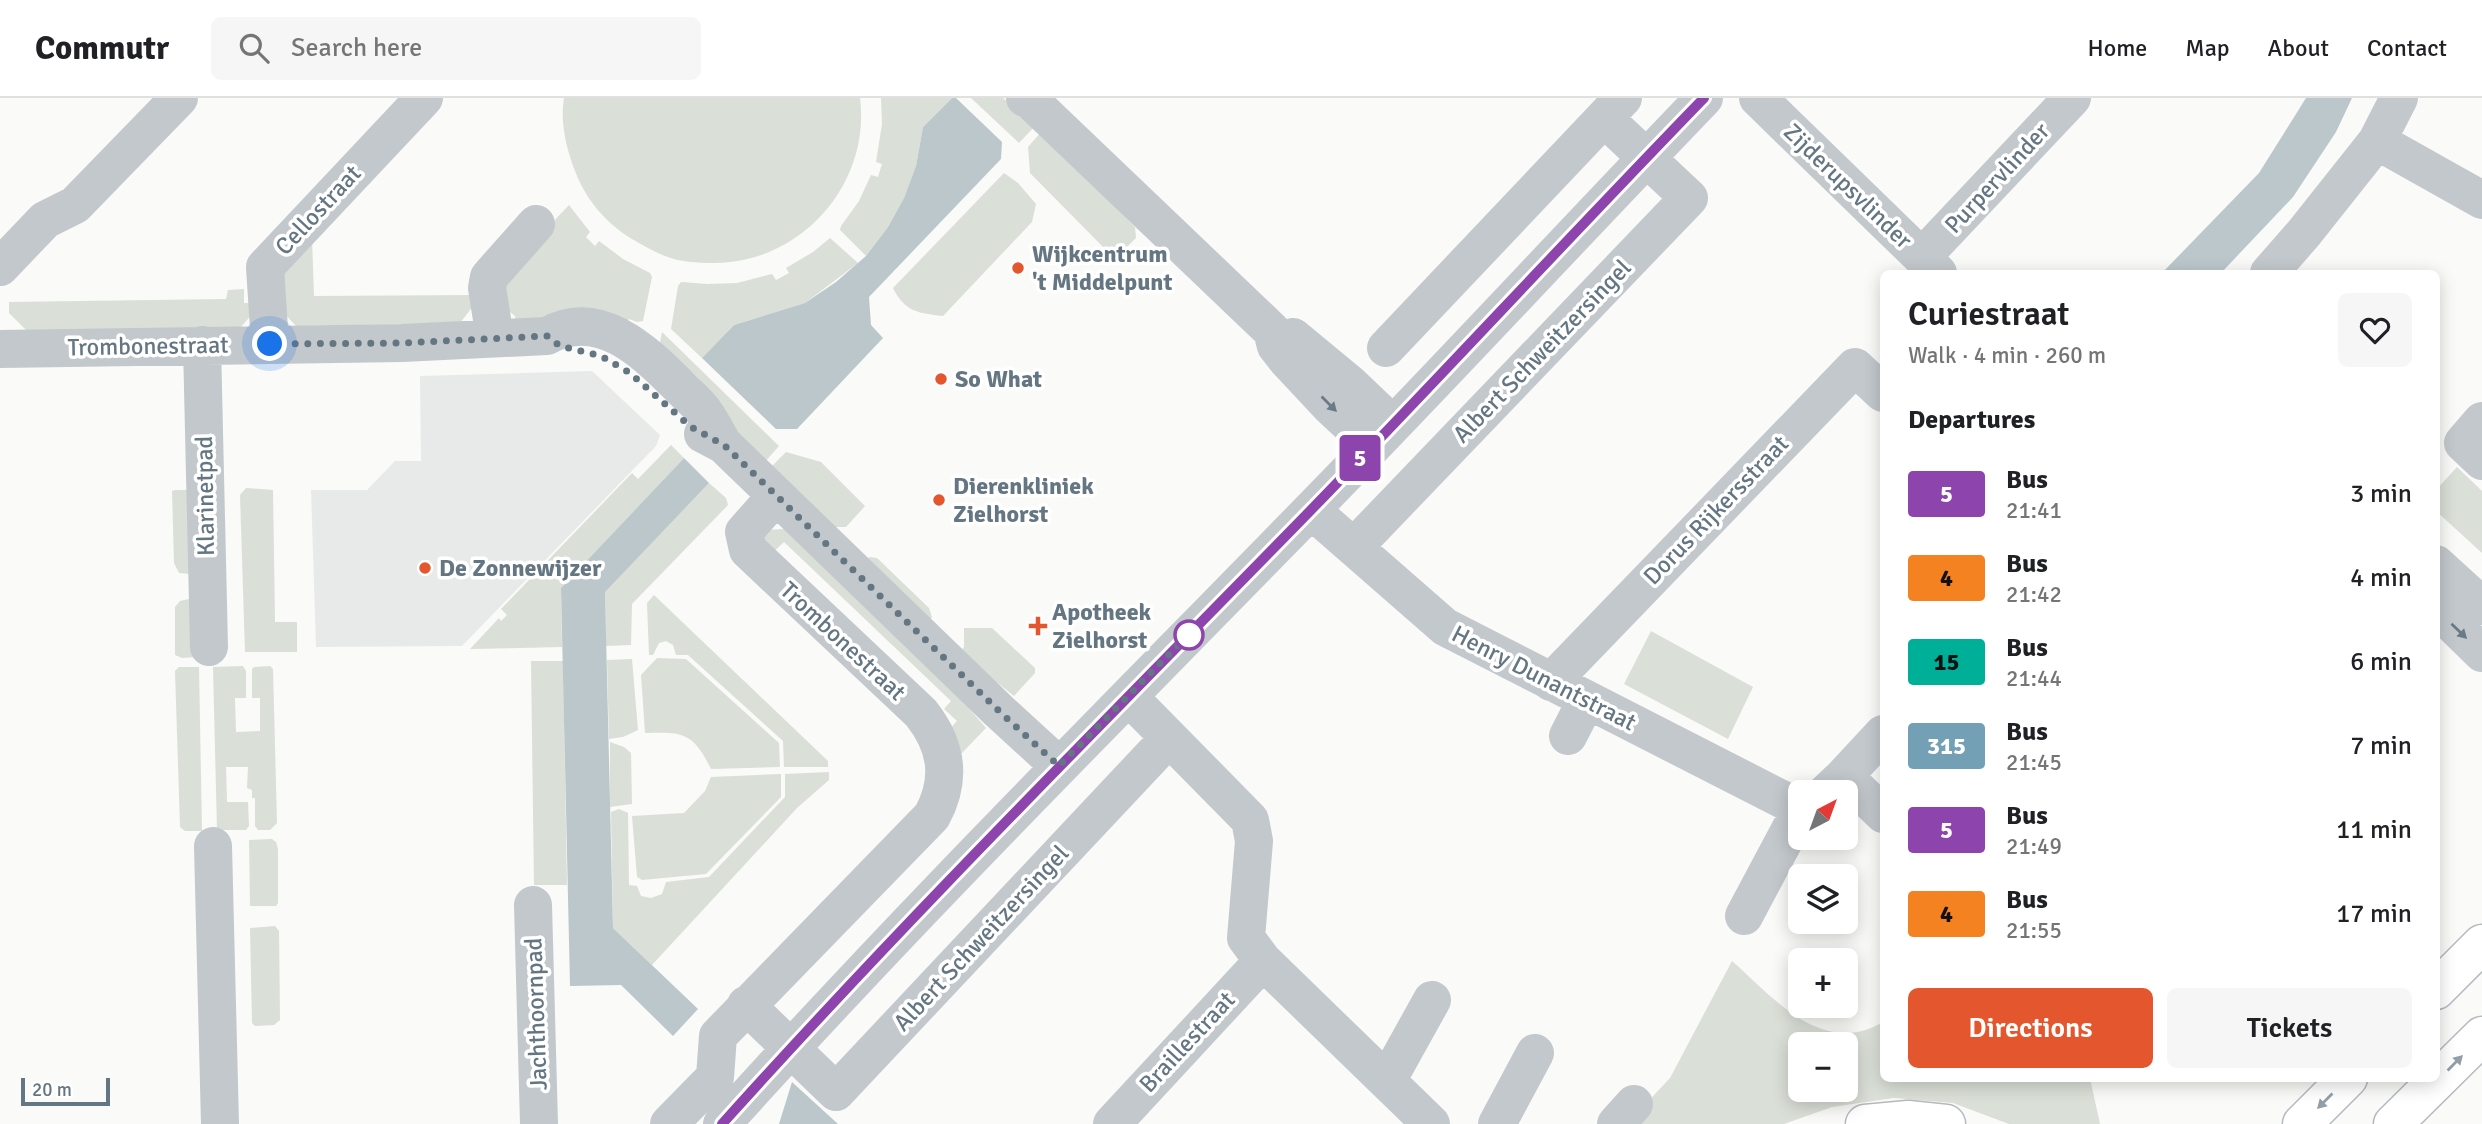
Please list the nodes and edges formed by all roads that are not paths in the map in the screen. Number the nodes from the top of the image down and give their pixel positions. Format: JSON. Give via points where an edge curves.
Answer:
{"nodes":[{"id":1,"x":179,"y":98,"type":"edge"},
{"id":2,"x":424,"y":98,"type":"edge"},
{"id":3,"x":1704,"y":98,"type":"edge"},
{"id":4,"x":1758,"y":98,"type":"edge"},
{"id":5,"x":2072,"y":98,"type":"edge"},
{"id":6,"x":2399,"y":98,"type":"edge"},
{"id":7,"x":1028,"y":99,"type":"edge"},
{"id":8,"x":1613,"y":108,"type":"edge"},
{"id":9,"x":2377,"y":141,"type":"junction"},
{"id":10,"x":1646,"y":158,"type":"junction"},
{"id":11,"x":2482,"y":200,"type":"edge"},
{"id":12,"x":536,"y":224,"type":"dead end"},
{"id":13,"x":1930,"y":265,"type":"edge"},
{"id":14,"x":0,"y":267,"type":"edge"},
{"id":15,"x":2272,"y":270,"type":"edge"},
{"id":16,"x":495,"y":338,"type":"junction"},
{"id":17,"x":270,"y":344,"type":"junction"},
{"id":18,"x":202,"y":345,"type":"junction"},
{"id":19,"x":1386,"y":348,"type":"dead end"},
{"id":20,"x":0,"y":349,"type":"edge"},
{"id":21,"x":1880,"y":390,"type":"edge"},
{"id":22,"x":2482,"y":421,"type":"edge"},
{"id":23,"x":1382,"y":434,"type":"junction"},
{"id":24,"x":2482,"y":461,"type":"edge"},
{"id":25,"x":776,"y":496,"type":"junction"},
{"id":26,"x":1311,"y":510,"type":"junction"},
{"id":27,"x":1354,"y":547,"type":"junction"},
{"id":28,"x":2440,"y":568,"type":"edge"},
{"id":29,"x":2482,"y":606,"type":"edge"},
{"id":30,"x":2440,"y":612,"type":"edge"},
{"id":31,"x":209,"y":647,"type":"dead end"},
{"id":32,"x":2482,"y":653,"type":"edge"},
{"id":33,"x":1551,"y":682,"type":"junction"},
{"id":34,"x":1129,"y":697,"type":"junction"},
{"id":35,"x":1587,"y":701,"type":"junction"},
{"id":36,"x":1569,"y":736,"type":"dead end"},
{"id":37,"x":1880,"y":737,"type":"edge"},
{"id":38,"x":1169,"y":738,"type":"junction"},
{"id":39,"x":1059,"y":766,"type":"junction"},
{"id":40,"x":1839,"y":780,"type":"edge"},
{"id":41,"x":1858,"y":798,"type":"edge"},
{"id":42,"x":1788,"y":802,"type":"edge"},
{"id":43,"x":1880,"y":812,"type":"edge"},
{"id":44,"x":1788,"y":833,"type":"edge"},
{"id":45,"x":213,"y":846,"type":"dead end"},
{"id":46,"x":533,"y":905,"type":"dead end"},
{"id":47,"x":1744,"y":916,"type":"dead end"},
{"id":48,"x":2482,"y":944,"type":"edge"},
{"id":49,"x":1263,"y":961,"type":"junction"},
{"id":50,"x":2440,"y":986,"type":"edge"},
{"id":51,"x":1432,"y":1000,"type":"dead end"},
{"id":52,"x":746,"y":1005,"type":"junction"},
{"id":53,"x":2482,"y":1036,"type":"edge"},
{"id":54,"x":790,"y":1048,"type":"junction"},
{"id":55,"x":1535,"y":1053,"type":"dead end"},
{"id":56,"x":2440,"y":1078,"type":"edge"},
{"id":57,"x":1387,"y":1081,"type":"junction"},
{"id":58,"x":2344,"y":1082,"type":"edge"},
{"id":59,"x":2435,"y":1082,"type":"edge"},
{"id":60,"x":219,"y":1124,"type":"edge"},
{"id":61,"x":539,"y":1124,"type":"edge"},
{"id":62,"x":669,"y":1124,"type":"edge"},
{"id":63,"x":722,"y":1124,"type":"edge"},
{"id":64,"x":1112,"y":1124,"type":"edge"},
{"id":65,"x":1431,"y":1124,"type":"edge"},
{"id":66,"x":1497,"y":1124,"type":"edge"},
{"id":67,"x":1865,"y":1124,"type":"edge"},
{"id":68,"x":1946,"y":1124,"type":"edge"},
{"id":69,"x":2302,"y":1124,"type":"edge"},
{"id":70,"x":2393,"y":1124,"type":"edge"}],
"edges":[{"from":1,"to":14,"type":"street","via":[[75,205],[45,220]]},
{"from":2,"to":17,"type":"street","name":"Cellostraat","via":[[265,267]]},
{"from":3,"to":10,"type":"street"},
{"from":4,"to":13,"type":"street","name":"Zijderupsvlinder"},
{"from":5,"to":13,"type":"street","name":"Purpervlinder"},
{"from":6,"to":9,"type":"street"},
{"from":7,"to":23,"type":"street","via":[[1272,331],[1276,346],[1330,406]]},
{"from":8,"to":10,"type":"street","name":"Albert Schweitzersingel"},
{"from":8,"to":19,"type":"street","name":"Albert Schweitzersingel"},
{"from":9,"to":11,"type":"street"},
{"from":9,"to":15,"type":"street"},
{"from":10,"to":23,"type":"street"},
{"from":10,"to":27,"type":"street","name":"Albert Schweitzersingel","via":[[1689,198]]},
{"from":12,"to":16,"type":"street","via":[[489,277]]},
{"from":16,"to":17,"type":"street","name":"Trombonestraat"},
{"from":16,"to":25,"type":"street","name":"Trombonestraat","via":[[547,336],[564,327],[592,327],[645,351],[705,412],[724,445]]},
{"from":17,"to":18,"type":"street","name":"Trombonestraat"},
{"from":18,"to":20,"type":"street","name":"Trombonestraat"},
{"from":18,"to":31,"type":"street","name":"Klarinetpad"},
{"from":21,"to":33,"type":"street","name":"Dorus Rijkersstraat","via":[[1855,367]]},
{"from":22,"to":24,"type":"street","via":[[2463,443]]},
{"from":23,"to":26,"type":"street"},
{"from":25,"to":39,"type":"street","name":"Trombonestraat"},
{"from":25,"to":52,"type":"street","name":"Trombonestraat","via":[[744,532],[748,550],[921,713],[941,746],[944,768],[941,799],[932,816]]},
{"from":26,"to":27,"type":"street","name":"Henry Dunantstraat"},
{"from":26,"to":34,"type":"street"},
{"from":27,"to":33,"type":"street","name":"Henry Dunantstraat","via":[[1445,627]]},
{"from":28,"to":29,"type":"street"},
{"from":30,"to":32,"type":"street","one_way":true},
{"from":33,"to":35,"type":"street","name":"Henry Dunantstraat"},
{"from":34,"to":38,"type":"street"},
{"from":34,"to":39,"type":"street"},
{"from":35,"to":36,"type":"street"},
{"from":35,"to":42,"type":"street","name":"Henry Dunantstraat"},
{"from":37,"to":40,"type":"street"},
{"from":38,"to":49,"type":"street","via":[[1250,820],[1254,841],[1246,938]]},
{"from":38,"to":54,"type":"street","name":"Albert Schweitzersingel","via":[[836,1092]]},
{"from":39,"to":54,"type":"street"},
{"from":41,"to":43,"type":"street"},
{"from":44,"to":47,"type":"street"},
{"from":45,"to":60,"type":"street"},
{"from":46,"to":61,"type":"street","name":"Jachthoornpad"},
{"from":48,"to":50,"type":"main road"},
{"from":49,"to":57,"type":"street"},
{"from":49,"to":64,"type":"street","name":"Braillestraat"},
{"from":51,"to":57,"type":"street"},
{"from":52,"to":54,"type":"street","name":"Albert Schweitzersingel"},
{"from":52,"to":62,"type":"street","via":[[718,1036],[715,1077]]},
{"from":56,"to":53,"type":"main road","one_way":true},
{"from":54,"to":63,"type":"street"},
{"from":55,"to":66,"type":"street"},
{"from":57,"to":65,"type":"street"},
{"from":58,"to":69,"type":"main road","one_way":true},
{"from":70,"to":59,"type":"main road","one_way":true},
{"from":67,"to":68,"type":"main road","via":[[1908,1120]]}]}
